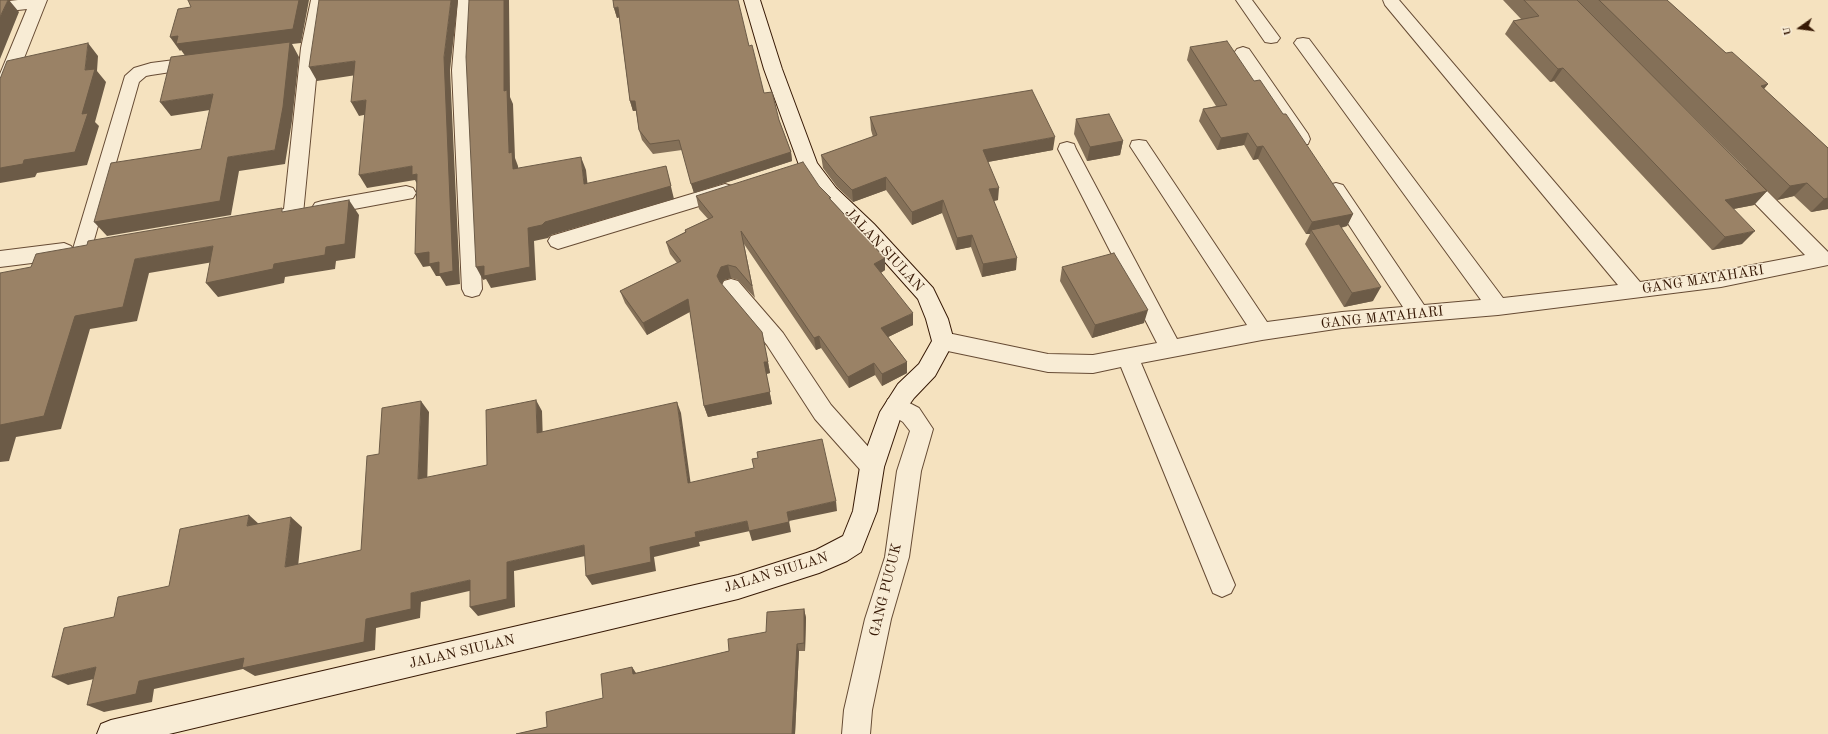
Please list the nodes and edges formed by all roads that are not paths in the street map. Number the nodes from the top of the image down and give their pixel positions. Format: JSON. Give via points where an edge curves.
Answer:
{"nodes":[{"id":1,"x":319,"y":0,"type":"edge"},
{"id":2,"x":466,"y":0,"type":"edge"},
{"id":3,"x":752,"y":0,"type":"edge"},
{"id":4,"x":1244,"y":0,"type":"edge"},
{"id":5,"x":39,"y":1,"type":"edge"},
{"id":6,"x":1390,"y":1,"type":"dead end"},
{"id":7,"x":0,"y":7,"type":"edge"},
{"id":8,"x":1271,"y":38,"type":"dead end"},
{"id":9,"x":1303,"y":43,"type":"dead end"},
{"id":10,"x":1243,"y":53,"type":"dead end"},
{"id":11,"x":212,"y":61,"type":"edge"},
{"id":12,"x":0,"y":96,"type":"edge"},
{"id":13,"x":1139,"y":146,"type":"dead end"},
{"id":14,"x":1067,"y":149,"type":"dead end"},
{"id":15,"x":1309,"y":151,"type":"edge"},
{"id":16,"x":1727,"y":163,"type":"edge"},
{"id":17,"x":1327,"y":177,"type":"edge"},
{"id":18,"x":741,"y":186,"type":"edge"},
{"id":19,"x":406,"y":193,"type":"dead end"},
{"id":20,"x":293,"y":214,"type":"junction"},
{"id":21,"x":247,"y":222,"type":"edge"},
{"id":22,"x":558,"y":241,"type":"dead end"},
{"id":23,"x":106,"y":245,"type":"edge"},
{"id":24,"x":83,"y":249,"type":"junction"},
{"id":25,"x":0,"y":259,"type":"edge"},
{"id":26,"x":731,"y":287,"type":"dead end"},
{"id":27,"x":472,"y":289,"type":"dead end"},
{"id":28,"x":1635,"y":291,"type":"junction"},
{"id":29,"x":1498,"y":307,"type":"junction"},
{"id":30,"x":1419,"y":314,"type":"junction"},
{"id":31,"x":1262,"y":331,"type":"junction"},
{"id":32,"x":943,"y":341,"type":"junction"},
{"id":33,"x":1171,"y":348,"type":"junction"},
{"id":34,"x":1128,"y":358,"type":"junction"},
{"id":35,"x":909,"y":415,"type":"junction"},
{"id":36,"x":872,"y":467,"type":"junction"},
{"id":37,"x":1222,"y":585,"type":"dead end"},
{"id":38,"x":111,"y":734,"type":"edge"},
{"id":39,"x":856,"y":734,"type":"edge"}],
"edges":[{"from":1,"to":20,"type":"street","via":[[303,49]]},
{"from":2,"to":27,"type":"street","via":[[461,70]]},
{"from":3,"to":32,"type":"street","name":"JALAN SIULAN","via":[[780,89],[800,167],[867,230],[926,294]]},
{"from":4,"to":8,"type":"street"},
{"from":5,"to":7,"type":"street"},
{"from":5,"to":12,"type":"street"},
{"from":6,"to":28,"type":"street"},
{"from":9,"to":29,"type":"street"},
{"from":10,"to":15,"type":"street"},
{"from":11,"to":24,"type":"street","via":[[151,69],[140,72],[131,80]]},
{"from":13,"to":31,"type":"street"},
{"from":14,"to":33,"type":"street"},
{"from":16,"to":28,"type":"street","name":"GANG MATAHARI","via":[[1822,259],[1722,279]]},
{"from":17,"to":30,"type":"street"},
{"from":18,"to":22,"type":"street"},
{"from":19,"to":20,"type":"street"},
{"from":20,"to":21,"type":"street"},
{"from":23,"to":24,"type":"street"},
{"from":24,"to":25,"type":"street"},
{"from":26,"to":36,"type":"street","via":[[775,339],[823,412]]},
{"from":28,"to":29,"type":"street","name":"GANG MATAHARI"},
{"from":29,"to":30,"type":"street","name":"GANG MATAHARI"},
{"from":30,"to":31,"type":"street","name":"GANG MATAHARI","via":[[1342,320]]},
{"from":31,"to":33,"type":"street","name":"GANG MATAHARI"},
{"from":32,"to":34,"type":"street","name":"GANG MATAHARI","via":[[1048,363],[1093,364]]},
{"from":32,"to":35,"type":"street","name":"JALAN SIULAN","via":[[927,370],[906,391]]},
{"from":33,"to":34,"type":"street","name":"GANG MATAHARI"},
{"from":34,"to":37,"type":"street"},
{"from":35,"to":36,"type":"street","name":"JALAN SIULAN","via":[[891,412]]},
{"from":35,"to":39,"type":"street","name":"GANG PUCUK","via":[[922,429],[909,471],[897,557],[878,619],[858,710]]},
{"from":36,"to":38,"type":"street","name":"JALAN SIULAN","via":[[865,511],[852,544],[819,561],[738,587]]}]}
